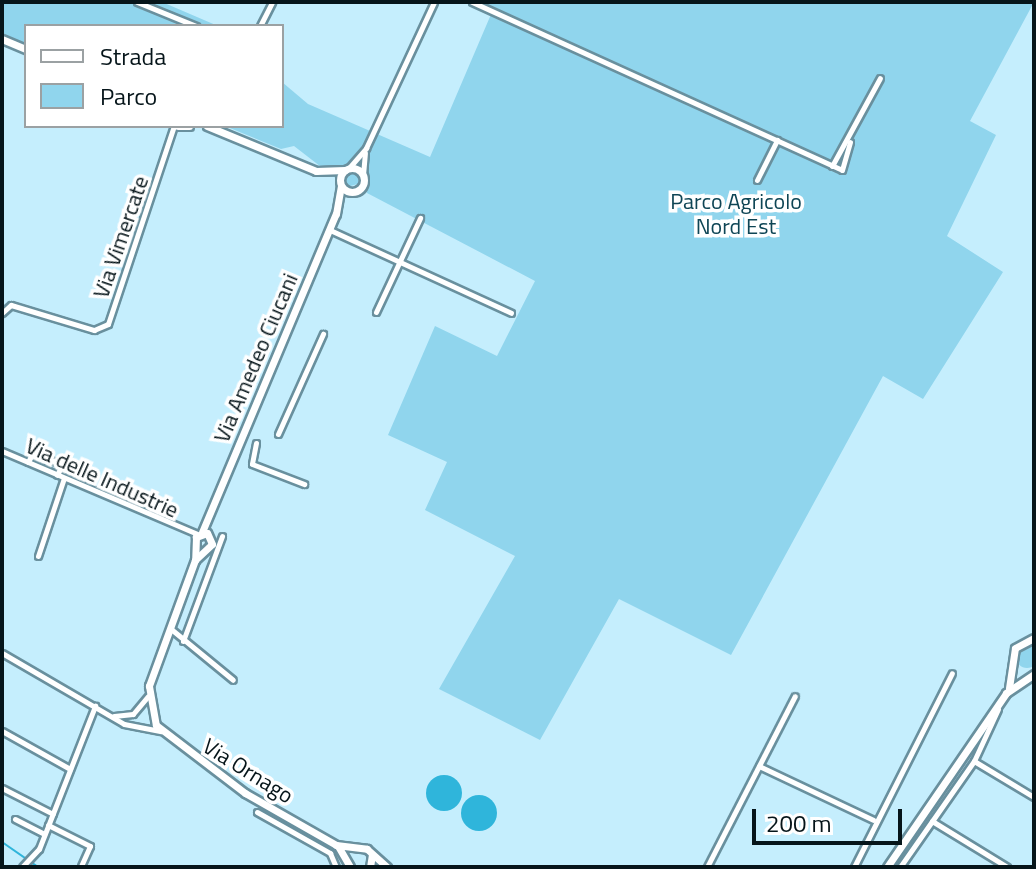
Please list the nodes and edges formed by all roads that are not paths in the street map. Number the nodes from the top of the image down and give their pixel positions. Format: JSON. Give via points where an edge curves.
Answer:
{"nodes":[{"id":1,"x":137,"y":2,"type":"edge"},
{"id":2,"x":272,"y":2,"type":"edge"},
{"id":3,"x":434,"y":2,"type":"edge"},
{"id":4,"x":472,"y":2,"type":"edge"},
{"id":5,"x":191,"y":24,"type":"edge"},
{"id":6,"x":261,"y":24,"type":"edge"},
{"id":7,"x":2,"y":39,"type":"edge"},
{"id":8,"x":24,"y":48,"type":"edge"},
{"id":9,"x":880,"y":78,"type":"dead end"},
{"id":10,"x":180,"y":128,"type":"edge"},
{"id":11,"x":214,"y":128,"type":"edge"},
{"id":12,"x":777,"y":140,"type":"junction"},
{"id":13,"x":850,"y":142,"type":"junction"},
{"id":14,"x":366,"y":148,"type":"junction"},
{"id":15,"x":832,"y":166,"type":"junction"},
{"id":16,"x":346,"y":170,"type":"junction"},
{"id":17,"x":325,"y":173,"type":"junction"},
{"id":18,"x":363,"y":175,"type":"junction"},
{"id":19,"x":757,"y":180,"type":"dead end"},
{"id":20,"x":341,"y":185,"type":"junction"},
{"id":21,"x":356,"y":191,"type":"junction"},
{"id":22,"x":336,"y":214,"type":"junction"},
{"id":23,"x":420,"y":218,"type":"dead end"},
{"id":24,"x":330,"y":230,"type":"junction"},
{"id":25,"x":400,"y":261,"type":"junction"},
{"id":26,"x":376,"y":312,"type":"dead end"},
{"id":27,"x":2,"y":313,"type":"edge"},
{"id":28,"x":511,"y":313,"type":"dead end"},
{"id":29,"x":323,"y":334,"type":"dead end"},
{"id":30,"x":278,"y":434,"type":"dead end"},
{"id":31,"x":256,"y":443,"type":"dead end"},
{"id":32,"x":2,"y":451,"type":"edge"},
{"id":33,"x":28,"y":462,"type":"junction"},
{"id":34,"x":57,"y":475,"type":"junction"},
{"id":35,"x":64,"y":478,"type":"junction"},
{"id":36,"x":304,"y":484,"type":"dead end"},
{"id":37,"x":222,"y":536,"type":"dead end"},
{"id":38,"x":199,"y":537,"type":"junction"},
{"id":39,"x":205,"y":549,"type":"junction"},
{"id":40,"x":38,"y":556,"type":"dead end"},
{"id":41,"x":195,"y":560,"type":"junction"},
{"id":42,"x":171,"y":629,"type":"junction"},
{"id":43,"x":1034,"y":638,"type":"edge"},
{"id":44,"x":183,"y":641,"type":"junction"},
{"id":45,"x":2,"y":653,"type":"edge"},
{"id":46,"x":1014,"y":663,"type":"junction"},
{"id":47,"x":952,"y":673,"type":"dead end"},
{"id":48,"x":1032,"y":674,"type":"edge"},
{"id":49,"x":233,"y":680,"type":"dead end"},
{"id":50,"x":1005,"y":695,"type":"junction"},
{"id":51,"x":148,"y":696,"type":"junction"},
{"id":52,"x":795,"y":696,"type":"dead end"},
{"id":53,"x":95,"y":706,"type":"junction"},
{"id":54,"x":102,"y":710,"type":"junction"},
{"id":55,"x":111,"y":715,"type":"junction"},
{"id":56,"x":152,"y":716,"type":"junction"},
{"id":57,"x":90,"y":719,"type":"junction"},
{"id":58,"x":141,"y":726,"type":"junction"},
{"id":59,"x":2,"y":731,"type":"edge"},
{"id":60,"x":161,"y":731,"type":"junction"},
{"id":61,"x":974,"y":761,"type":"junction"},
{"id":62,"x":759,"y":766,"type":"junction"},
{"id":63,"x":70,"y":769,"type":"junction"},
{"id":64,"x":2,"y":788,"type":"edge"},
{"id":65,"x":1034,"y":797,"type":"edge"},
{"id":66,"x":276,"y":811,"type":"junction"},
{"id":67,"x":257,"y":812,"type":"dead end"},
{"id":68,"x":53,"y":814,"type":"junction"},
{"id":69,"x":15,"y":819,"type":"dead end"},
{"id":70,"x":873,"y":820,"type":"junction"},
{"id":71,"x":273,"y":821,"type":"junction"},
{"id":72,"x":932,"y":821,"type":"junction"},
{"id":73,"x":48,"y":825,"type":"junction"},
{"id":74,"x":44,"y":834,"type":"junction"},
{"id":75,"x":336,"y":845,"type":"junction"},
{"id":76,"x":358,"y":848,"type":"junction"},
{"id":77,"x":372,"y":855,"type":"junction"},
{"id":78,"x":349,"y":864,"type":"edge"},
{"id":79,"x":81,"y":866,"type":"edge"},
{"id":80,"x":22,"y":867,"type":"edge"},
{"id":81,"x":336,"y":867,"type":"edge"},
{"id":82,"x":370,"y":867,"type":"edge"},
{"id":83,"x":387,"y":867,"type":"edge"},
{"id":84,"x":707,"y":867,"type":"edge"},
{"id":85,"x":854,"y":867,"type":"edge"},
{"id":86,"x":887,"y":867,"type":"edge"},
{"id":87,"x":900,"y":867,"type":"edge"},
{"id":88,"x":1007,"y":867,"type":"edge"}],
"edges":[{"from":1,"to":5,"type":"street"},
{"from":2,"to":6,"type":"street"},
{"from":3,"to":14,"type":"street","name":"Via Amedeo Ciucani"},
{"from":4,"to":12,"type":"street"},
{"from":7,"to":8,"type":"main road"},
{"from":9,"to":13,"type":"street"},
{"from":10,"to":27,"type":"street","name":"Via Vimercate","via":[[108,324],[94,330],[11,305]]},
{"from":11,"to":17,"type":"main road"},
{"from":12,"to":15,"type":"street"},
{"from":12,"to":19,"type":"street"},
{"from":13,"to":15,"type":"street"},
{"from":13,"to":15,"type":"street","via":[[842,170]]},
{"from":14,"to":16,"type":"street","name":"Via Amedeo Ciucani"},
{"from":14,"to":18,"type":"street","name":"Via Amedeo Ciucani"},
{"from":16,"to":17,"type":"main road"},
{"from":16,"to":18,"type":"main road"},
{"from":16,"to":20,"type":"main road","name":"Via Amedeo Ciucani"},
{"from":17,"to":20,"type":"main road"},
{"from":18,"to":21,"type":"main road","name":"Via Amedeo Ciucani"},
{"from":20,"to":21,"type":"main road"},
{"from":20,"to":22,"type":"main road","name":"Via Amedeo Ciucani"},
{"from":21,"to":22,"type":"main road","name":"Via Amedeo Ciucani"},
{"from":22,"to":24,"type":"main road","name":"Via Amedeo Ciucani"},
{"from":23,"to":25,"type":"street"},
{"from":24,"to":25,"type":"street"},
{"from":24,"to":38,"type":"main road","name":"Via Amedeo Ciucani"},
{"from":25,"to":26,"type":"street"},
{"from":25,"to":28,"type":"street"},
{"from":29,"to":30,"type":"street"},
{"from":31,"to":36,"type":"street","via":[[252,464]]},
{"from":32,"to":33,"type":"street","name":"Via delle Industrie"},
{"from":33,"to":34,"type":"street","name":"Via delle Industrie"},
{"from":33,"to":34,"type":"street","via":[[33,452],[47,458],[62,465]]},
{"from":34,"to":35,"type":"street","name":"Via delle Industrie"},
{"from":35,"to":38,"type":"street","name":"Via delle Industrie"},
{"from":35,"to":40,"type":"street"},
{"from":37,"to":44,"type":"street"},
{"from":38,"to":39,"type":"main road","name":"Via Amedeo Ciucani"},
{"from":38,"to":39,"type":"main road"},
{"from":38,"to":41,"type":"main road","name":"Via Amedeo Ciucani"},
{"from":39,"to":41,"type":"main road","name":"Via Amedeo Ciucani"},
{"from":41,"to":42,"type":"main road","name":"Via Amedeo Ciucani"},
{"from":42,"to":44,"type":"street"},
{"from":42,"to":51,"type":"main road","name":"Via Amedeo Ciucani"},
{"from":43,"to":46,"type":"main road","via":[[1017,645]]},
{"from":44,"to":49,"type":"street"},
{"from":45,"to":53,"type":"street"},
{"from":46,"to":48,"type":"main road"},
{"from":46,"to":50,"type":"main road"},
{"from":47,"to":70,"type":"street"},
{"from":48,"to":50,"type":"main road"},
{"from":50,"to":61,"type":"street"},
{"from":50,"to":86,"type":"main road"},
{"from":51,"to":55,"type":"street","via":[[133,714]]},
{"from":51,"to":56,"type":"main road"},
{"from":52,"to":62,"type":"street"},
{"from":53,"to":54,"type":"street"},
{"from":53,"to":57,"type":"street"},
{"from":54,"to":55,"type":"street"},
{"from":54,"to":57,"type":"street"},
{"from":55,"to":58,"type":"street"},
{"from":56,"to":58,"type":"street"},
{"from":56,"to":60,"type":"main road","name":"Via Ornago"},
{"from":57,"to":63,"type":"street"},
{"from":58,"to":60,"type":"street"},
{"from":59,"to":63,"type":"street"},
{"from":60,"to":66,"type":"main road","name":"Via Ornago"},
{"from":61,"to":65,"type":"street"},
{"from":61,"to":72,"type":"street"},
{"from":62,"to":70,"type":"street"},
{"from":62,"to":84,"type":"street"},
{"from":63,"to":68,"type":"street"},
{"from":64,"to":68,"type":"street"},
{"from":66,"to":71,"type":"street"},
{"from":66,"to":75,"type":"main road","name":"Via Ornago"},
{"from":67,"to":71,"type":"street"},
{"from":68,"to":73,"type":"street"},
{"from":69,"to":74,"type":"street"},
{"from":70,"to":85,"type":"street"},
{"from":71,"to":81,"type":"street","via":[[330,853]]},
{"from":72,"to":87,"type":"street"},
{"from":72,"to":88,"type":"street"},
{"from":73,"to":74,"type":"street"},
{"from":73,"to":79,"type":"street","via":[[90,846]]},
{"from":74,"to":80,"type":"street","via":[[35,856]]},
{"from":75,"to":76,"type":"main road","name":"Via Ornago"},
{"from":75,"to":78,"type":"main road","name":"Via Ornago"},
{"from":76,"to":77,"type":"main road","name":"Via Ornago"},
{"from":76,"to":78,"type":"main road","name":"Via Ornago"},
{"from":77,"to":82,"type":"main road"},
{"from":77,"to":83,"type":"main road","name":"Via Ornago"}]}
